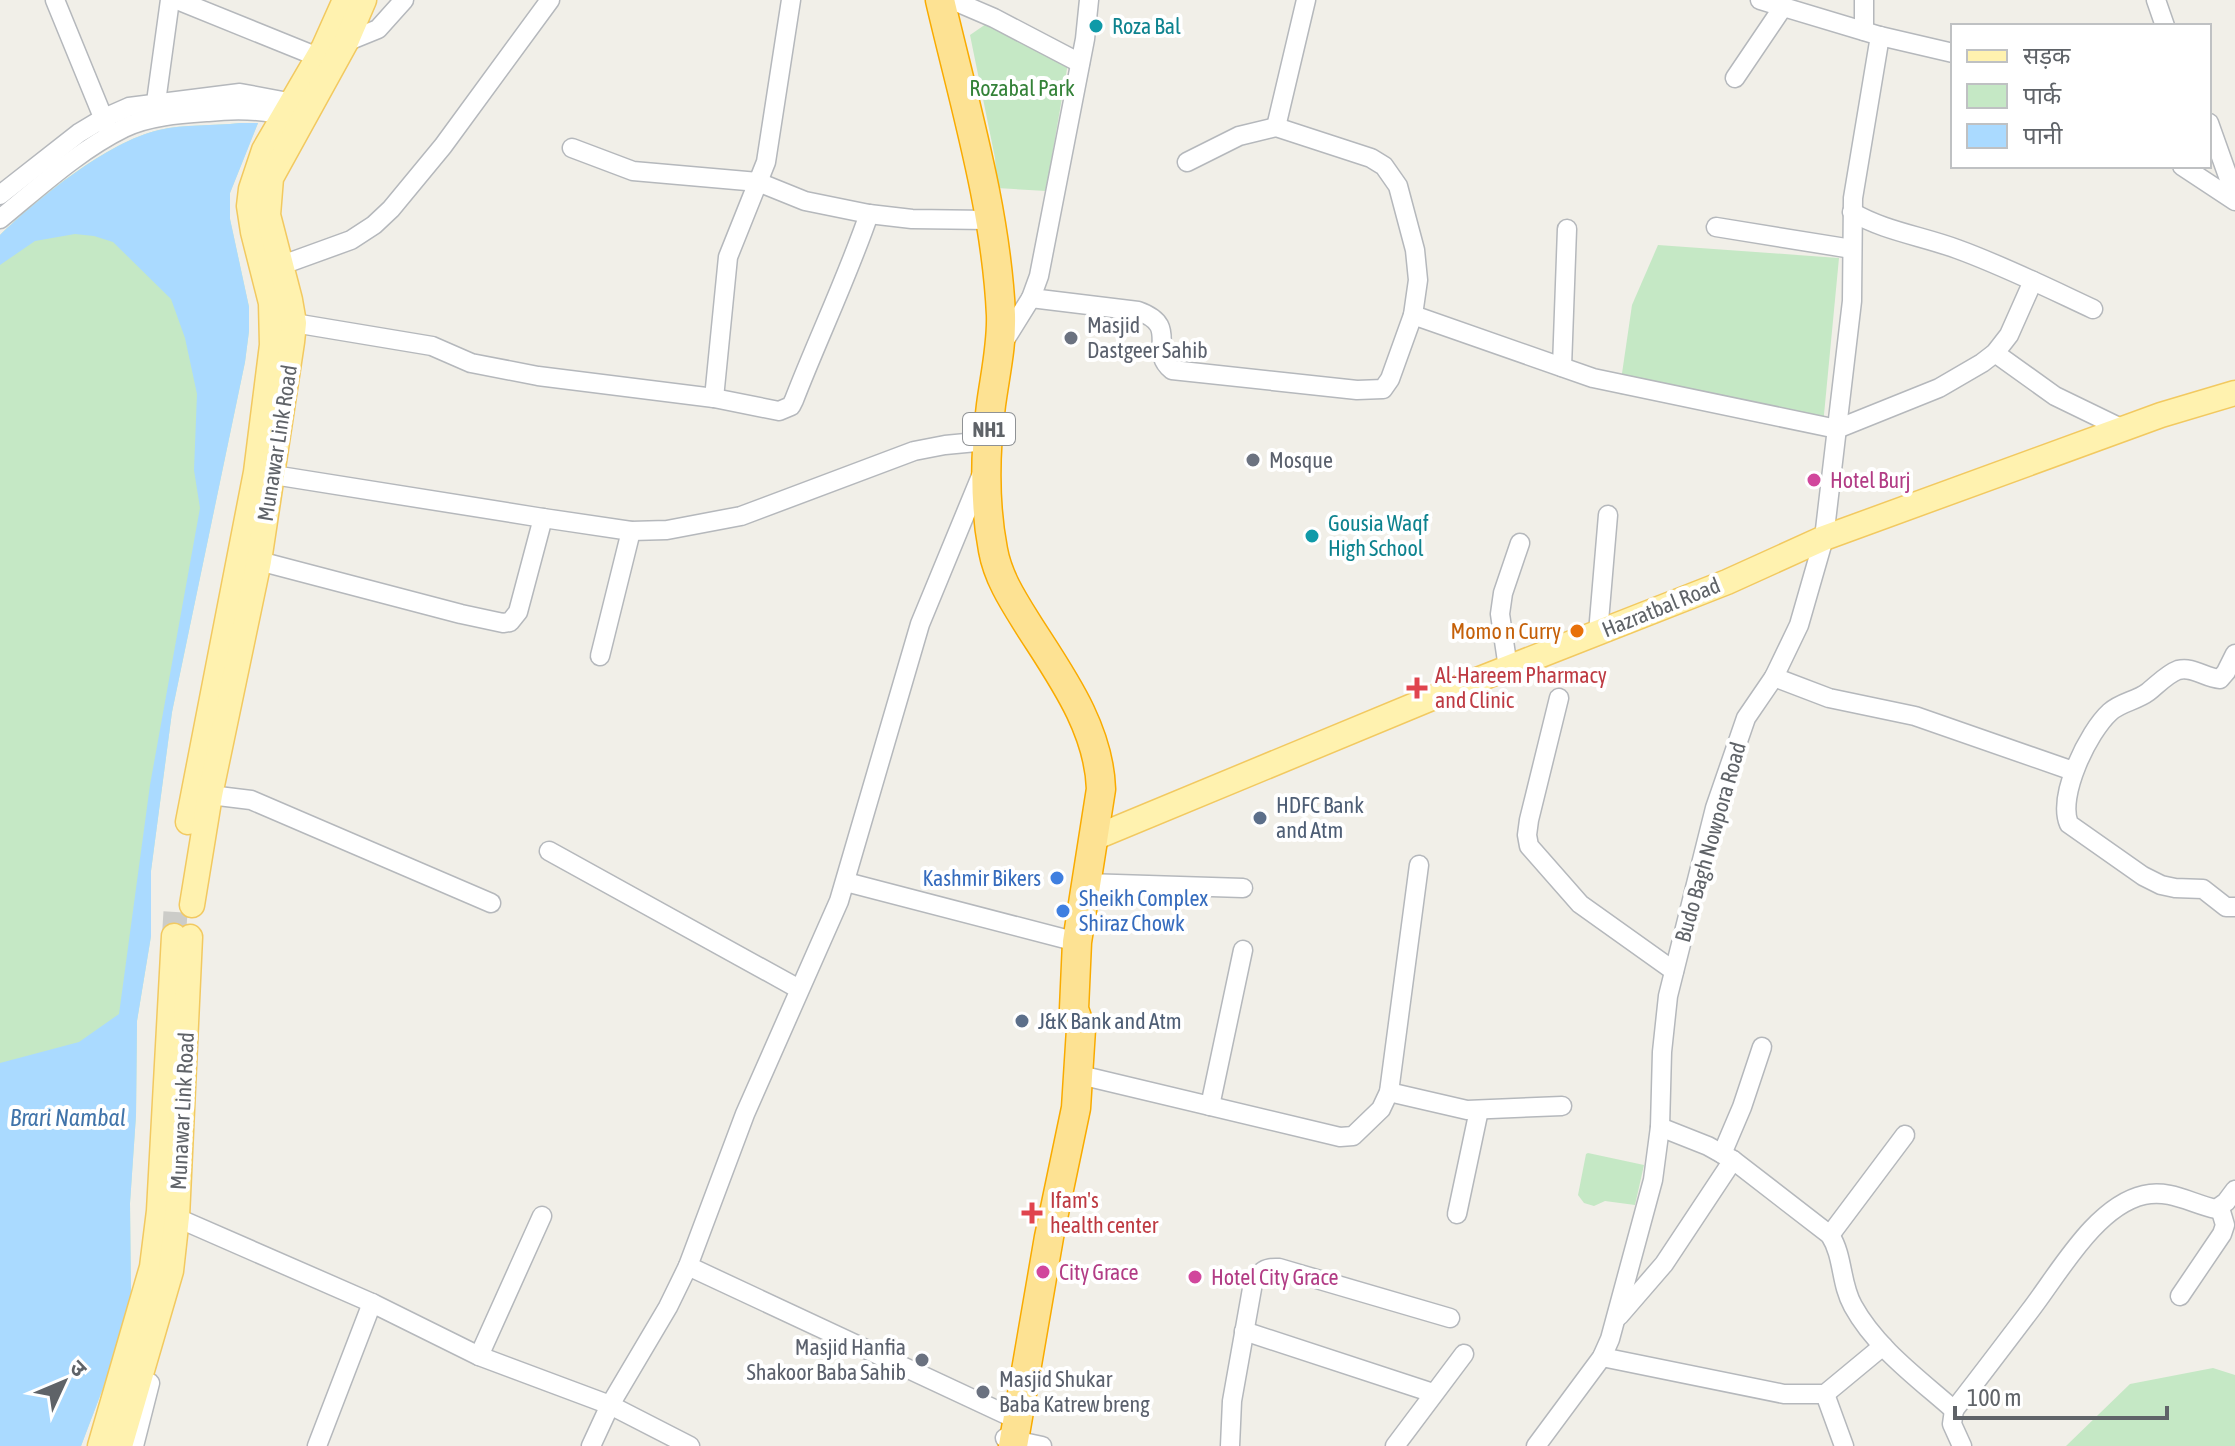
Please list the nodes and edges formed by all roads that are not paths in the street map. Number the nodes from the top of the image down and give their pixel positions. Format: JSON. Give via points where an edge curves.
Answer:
{"nodes":[{"id":1,"x":55,"y":0,"type":"edge"},
{"id":2,"x":170,"y":0,"type":"edge"},
{"id":3,"x":177,"y":0,"type":"edge"},
{"id":4,"x":345,"y":0,"type":"edge"},
{"id":5,"x":364,"y":0,"type":"edge"},
{"id":6,"x":404,"y":0,"type":"edge"},
{"id":7,"x":550,"y":0,"type":"edge"},
{"id":8,"x":791,"y":0,"type":"edge"},
{"id":9,"x":940,"y":0,"type":"edge"},
{"id":10,"x":952,"y":0,"type":"edge"},
{"id":11,"x":1089,"y":0,"type":"edge"},
{"id":12,"x":1306,"y":0,"type":"edge"},
{"id":13,"x":1760,"y":0,"type":"edge"},
{"id":14,"x":1864,"y":0,"type":"edge"},
{"id":15,"x":2156,"y":0,"type":"edge"},
{"id":16,"x":1783,"y":7,"type":"junction"},
{"id":17,"x":2164,"y":24,"type":"edge"},
{"id":18,"x":1872,"y":34,"type":"junction"},
{"id":19,"x":346,"y":42,"type":"junction"},
{"id":20,"x":1951,"y":53,"type":"edge"},
{"id":21,"x":318,"y":57,"type":"junction"},
{"id":22,"x":1080,"y":63,"type":"junction"},
{"id":23,"x":1735,"y":78,"type":"dead end"},
{"id":24,"x":156,"y":102,"type":"junction"},
{"id":25,"x":298,"y":111,"type":"junction"},
{"id":26,"x":107,"y":127,"type":"junction"},
{"id":27,"x":1276,"y":127,"type":"junction"},
{"id":28,"x":2211,"y":129,"type":"edge"},
{"id":29,"x":572,"y":148,"type":"dead end"},
{"id":30,"x":1187,"y":162,"type":"dead end"},
{"id":31,"x":2185,"y":168,"type":"edge"},
{"id":32,"x":758,"y":182,"type":"junction"},
{"id":33,"x":0,"y":195,"type":"edge"},
{"id":34,"x":2235,"y":198,"type":"edge"},
{"id":35,"x":1852,"y":212,"type":"junction"},
{"id":36,"x":869,"y":214,"type":"junction"},
{"id":37,"x":0,"y":219,"type":"edge"},
{"id":38,"x":989,"y":220,"type":"junction"},
{"id":39,"x":1716,"y":227,"type":"dead end"},
{"id":40,"x":1567,"y":229,"type":"dead end"},
{"id":41,"x":1852,"y":249,"type":"junction"},
{"id":42,"x":282,"y":265,"type":"junction"},
{"id":43,"x":2033,"y":281,"type":"junction"},
{"id":44,"x":1031,"y":298,"type":"junction"},
{"id":45,"x":2093,"y":309,"type":"dead end"},
{"id":46,"x":1413,"y":315,"type":"junction"},
{"id":47,"x":294,"y":323,"type":"junction"},
{"id":48,"x":1001,"y":347,"type":"junction"},
{"id":49,"x":1995,"y":353,"type":"junction"},
{"id":50,"x":1562,"y":367,"type":"junction"},
{"id":51,"x":2235,"y":393,"type":"edge"},
{"id":52,"x":714,"y":398,"type":"junction"},
{"id":53,"x":1837,"y":429,"type":"junction"},
{"id":54,"x":2123,"y":429,"type":"junction"},
{"id":55,"x":987,"y":452,"type":"junction"},
{"id":56,"x":265,"y":473,"type":"junction"},
{"id":57,"x":1608,"y":515,"type":"dead end"},
{"id":58,"x":543,"y":518,"type":"junction"},
{"id":59,"x":631,"y":531,"type":"junction"},
{"id":60,"x":1824,"y":538,"type":"junction"},
{"id":61,"x":1520,"y":543,"type":"dead end"},
{"id":62,"x":259,"y":561,"type":"junction"},
{"id":63,"x":1598,"y":633,"type":"junction"},
{"id":64,"x":2235,"y":654,"type":"edge"},
{"id":65,"x":600,"y":656,"type":"dead end"},
{"id":66,"x":1508,"y":668,"type":"junction"},
{"id":67,"x":1774,"y":677,"type":"junction"},
{"id":68,"x":1559,"y":698,"type":"dead end"},
{"id":69,"x":2073,"y":771,"type":"junction"},
{"id":70,"x":202,"y":794,"type":"junction"},
{"id":71,"x":1094,"y":838,"type":"junction"},
{"id":72,"x":549,"y":851,"type":"dead end"},
{"id":73,"x":1419,"y":865,"type":"dead end"},
{"id":74,"x":846,"y":882,"type":"junction"},
{"id":75,"x":1085,"y":883,"type":"junction"},
{"id":76,"x":1243,"y":888,"type":"dead end"},
{"id":77,"x":491,"y":903,"type":"dead end"},
{"id":78,"x":184,"y":904,"type":"tunnel mouth"},
{"id":79,"x":2235,"y":907,"type":"edge"},
{"id":80,"x":182,"y":937,"type":"tunnel mouth"},
{"id":81,"x":1077,"y":942,"type":"junction"},
{"id":82,"x":1243,"y":950,"type":"dead end"},
{"id":83,"x":1674,"y":971,"type":"junction"},
{"id":84,"x":799,"y":989,"type":"junction"},
{"id":85,"x":1074,"y":1009,"type":"junction"},
{"id":86,"x":1762,"y":1047,"type":"dead end"},
{"id":87,"x":1080,"y":1075,"type":"junction"},
{"id":88,"x":1389,"y":1092,"type":"junction"},
{"id":89,"x":1210,"y":1106,"type":"junction"},
{"id":90,"x":1562,"y":1106,"type":"dead end"},
{"id":91,"x":1479,"y":1110,"type":"junction"},
{"id":92,"x":1660,"y":1127,"type":"junction"},
{"id":93,"x":1905,"y":1135,"type":"dead end"},
{"id":94,"x":1728,"y":1157,"type":"junction"},
{"id":95,"x":2235,"y":1190,"type":"edge"},
{"id":96,"x":2220,"y":1208,"type":"junction"},
{"id":97,"x":168,"y":1214,"type":"junction"},
{"id":98,"x":1457,"y":1214,"type":"dead end"},
{"id":99,"x":542,"y":1216,"type":"dead end"},
{"id":100,"x":1830,"y":1235,"type":"junction"},
{"id":101,"x":688,"y":1266,"type":"junction"},
{"id":102,"x":164,"y":1278,"type":"junction"},
{"id":103,"x":2180,"y":1296,"type":"dead end"},
{"id":104,"x":372,"y":1303,"type":"junction"},
{"id":105,"x":1450,"y":1318,"type":"dead end"},
{"id":106,"x":1617,"y":1318,"type":"junction"},
{"id":107,"x":1244,"y":1331,"type":"junction"},
{"id":108,"x":1883,"y":1346,"type":"junction"},
{"id":109,"x":1464,"y":1354,"type":"dead end"},
{"id":110,"x":479,"y":1356,"type":"junction"},
{"id":111,"x":1602,"y":1357,"type":"junction"},
{"id":112,"x":1433,"y":1393,"type":"junction"},
{"id":113,"x":1825,"y":1394,"type":"junction"},
{"id":114,"x":610,"y":1405,"type":"junction"},
{"id":115,"x":1954,"y":1410,"type":"junction"},
{"id":116,"x":1014,"y":1438,"type":"edge"},
{"id":117,"x":100,"y":1446,"type":"edge"},
{"id":118,"x":120,"y":1446,"type":"edge"},
{"id":119,"x":134,"y":1446,"type":"edge"},
{"id":120,"x":317,"y":1446,"type":"edge"},
{"id":121,"x":591,"y":1446,"type":"edge"},
{"id":122,"x":690,"y":1446,"type":"edge"},
{"id":123,"x":1230,"y":1446,"type":"edge"},
{"id":124,"x":1395,"y":1446,"type":"edge"},
{"id":125,"x":1536,"y":1446,"type":"edge"},
{"id":126,"x":1844,"y":1446,"type":"edge"},
{"id":127,"x":1962,"y":1446,"type":"edge"}],
"edges":[{"from":1,"to":26,"type":"street"},
{"from":2,"to":24,"type":"street"},
{"from":3,"to":21,"type":"street"},
{"from":4,"to":21,"type":"main road","name":"Munawar Link Road"},
{"from":5,"to":19,"type":"main road","name":"Munawar Link Road"},
{"from":6,"to":19,"type":"street","via":[[378,29]]},
{"from":7,"to":42,"type":"street","via":[[391,209],[351,240]]},
{"from":8,"to":32,"type":"street","via":[[770,143]]},
{"from":9,"to":38,"type":"highway","number":"NH1"},
{"from":10,"to":22,"type":"street"},
{"from":11,"to":22,"type":"street"},
{"from":12,"to":27,"type":"street"},
{"from":13,"to":16,"type":"street"},
{"from":14,"to":18,"type":"street","name":"Budo Bagh Nowpora Road"},
{"from":15,"to":17,"type":"street"},
{"from":16,"to":18,"type":"street"},
{"from":16,"to":23,"type":"street"},
{"from":18,"to":20,"type":"street"},
{"from":18,"to":35,"type":"street","name":"Budo Bagh Nowpora Road"},
{"from":19,"to":25,"type":"main road","name":"Munawar Link Road"},
{"from":21,"to":25,"type":"main road","name":"Munawar Link Road"},
{"from":22,"to":44,"type":"street","via":[[1045,254]]},
{"from":24,"to":25,"type":"street","via":[[240,93]]},
{"from":24,"to":26,"type":"street","via":[[129,107]]},
{"from":25,"to":26,"type":"street","via":[[189,113]]},
{"from":25,"to":42,"type":"main road","name":"Munawar Link Road","via":[[268,195]]},
{"from":25,"to":56,"type":"main road","name":"Munawar Link Road","via":[[255,169],[250,197],[271,303]]},
{"from":26,"to":33,"type":"street","via":[[79,133]]},
{"from":26,"to":37,"type":"street"},
{"from":27,"to":30,"type":"street","via":[[1239,136]]},
{"from":27,"to":46,"type":"street","via":[[1371,158],[1393,176],[1415,250]]},
{"from":28,"to":34,"type":"street"},
{"from":29,"to":32,"type":"street","via":[[633,171]]},
{"from":31,"to":34,"type":"street"},
{"from":32,"to":36,"type":"street","via":[[805,201]]},
{"from":32,"to":52,"type":"street","via":[[728,257]]},
{"from":35,"to":41,"type":"street","name":"Budo Bagh Nowpora Road"},
{"from":35,"to":43,"type":"street","via":[[1873,225],[1926,238]]},
{"from":36,"to":38,"type":"street"},
{"from":36,"to":52,"type":"street","via":[[791,406],[779,411]]},
{"from":38,"to":48,"type":"highway","number":"NH1"},
{"from":39,"to":41,"type":"street"},
{"from":40,"to":50,"type":"street"},
{"from":41,"to":53,"type":"street","name":"Budo Bagh Nowpora Road","via":[[1852,301]]},
{"from":42,"to":47,"type":"main road","name":"Munawar Link Road"},
{"from":43,"to":45,"type":"street"},
{"from":43,"to":49,"type":"street"},
{"from":44,"to":46,"type":"street","via":[[1151,315],[1161,330],[1162,358],[1172,370],[1357,390],[1387,385]]},
{"from":44,"to":48,"type":"street"},
{"from":46,"to":50,"type":"street"},
{"from":47,"to":52,"type":"street","via":[[432,346],[471,363],[538,376]]},
{"from":47,"to":56,"type":"main road","name":"Munawar Link Road"},
{"from":48,"to":55,"type":"highway","number":"NH1"},
{"from":49,"to":53,"type":"street","via":[[1939,388]]},
{"from":49,"to":54,"type":"street","via":[[2055,396]]},
{"from":50,"to":53,"type":"street"},
{"from":51,"to":54,"type":"main road","name":"Hazratbal Road"},
{"from":53,"to":60,"type":"street","name":"Budo Bagh Nowpora Road"},
{"from":54,"to":60,"type":"main road","name":"Hazratbal Road"},
{"from":55,"to":59,"type":"street","via":[[914,451],[741,516]]},
{"from":55,"to":71,"type":"highway","number":"NH1","via":[[998,568],[1075,699],[1097,756],[1101,789]]},
{"from":55,"to":74,"type":"street","via":[[920,624]]},
{"from":56,"to":58,"type":"street"},
{"from":56,"to":62,"type":"main road","name":"Munawar Link Road"},
{"from":56,"to":70,"type":"main road","name":"Munawar Link Road"},
{"from":57,"to":63,"type":"street"},
{"from":58,"to":59,"type":"street"},
{"from":58,"to":62,"type":"street","via":[[518,612],[510,622]]},
{"from":59,"to":65,"type":"street"},
{"from":60,"to":63,"type":"main road","name":"Hazratbal Road"},
{"from":60,"to":67,"type":"street","name":"Budo Bagh Nowpora Road","via":[[1799,625]]},
{"from":61,"to":66,"type":"street","via":[[1500,614]]},
{"from":62,"to":70,"type":"main road","name":"Munawar Link Road"},
{"from":63,"to":66,"type":"main road","name":"Hazratbal Road"},
{"from":64,"to":69,"type":"street","via":[[2220,679],[2179,670],[2138,699],[2113,709]]},
{"from":66,"to":71,"type":"main road","name":"Hazratbal Road"},
{"from":67,"to":69,"type":"street","via":[[1829,698],[1915,716]]},
{"from":67,"to":83,"type":"street","name":"Budo Bagh Nowpora Road","via":[[1746,718],[1725,773]]},
{"from":68,"to":83,"type":"street","via":[[1529,820],[1529,846],[1580,904]]},
{"from":69,"to":79,"type":"street","via":[[2066,808],[2069,824],[2143,876],[2161,885],[2203,889],[2226,907]]},
{"from":70,"to":77,"type":"street","via":[[251,800]]},
{"from":70,"to":78,"type":"main road","name":"Munawar Link Road"},
{"from":71,"to":75,"type":"highway","number":"NH1"},
{"from":72,"to":84,"type":"street"},
{"from":73,"to":88,"type":"street"},
{"from":74,"to":81,"type":"street"},
{"from":74,"to":84,"type":"street"},
{"from":75,"to":76,"type":"street"},
{"from":75,"to":81,"type":"highway","number":"NH1"},
{"from":80,"to":97,"type":"main road","name":"Munawar Link Road"},
{"from":81,"to":85,"type":"highway","number":"NH1"},
{"from":82,"to":89,"type":"street"},
{"from":83,"to":92,"type":"street","name":"Budo Bagh Nowpora Road","via":[[1662,1052]]},
{"from":84,"to":101,"type":"street"},
{"from":85,"to":87,"type":"highway","number":"NH1","via":[[1081,1029]]},
{"from":85,"to":116,"type":"highway","number":"NH1","via":[[1067,1023],[1062,1104],[1036,1224]]},
{"from":86,"to":94,"type":"street"},
{"from":87,"to":89,"type":"street"},
{"from":87,"to":116,"type":"highway","number":"NH1"},
{"from":88,"to":89,"type":"street","via":[[1381,1109],[1353,1136]]},
{"from":88,"to":91,"type":"street"},
{"from":90,"to":91,"type":"street"},
{"from":91,"to":98,"type":"street"},
{"from":92,"to":94,"type":"street"},
{"from":92,"to":106,"type":"street","name":"Budo Bagh Nowpora Road","via":[[1653,1180]]},
{"from":93,"to":100,"type":"street"},
{"from":94,"to":100,"type":"street"},
{"from":94,"to":106,"type":"street","via":[[1664,1264]]},
{"from":95,"to":96,"type":"street"},
{"from":96,"to":103,"type":"street","via":[[2222,1234]]},
{"from":96,"to":115,"type":"street","via":[[2156,1193],[2107,1214]]},
{"from":97,"to":102,"type":"main road","name":"Munawar Link Road"},
{"from":97,"to":104,"type":"street"},
{"from":99,"to":110,"type":"street"},
{"from":100,"to":108,"type":"street","via":[[1852,1305]]},
{"from":101,"to":114,"type":"street"},
{"from":101,"to":116,"type":"street"},
{"from":102,"to":117,"type":"main road"},
{"from":102,"to":118,"type":"main road"},
{"from":102,"to":119,"type":"street","via":[[175,1290]]},
{"from":104,"to":110,"type":"street"},
{"from":104,"to":120,"type":"street"},
{"from":105,"to":107,"type":"street","via":[[1268,1267],[1253,1283]]},
{"from":106,"to":111,"type":"street","name":"Budo Bagh Nowpora Road"},
{"from":107,"to":112,"type":"street"},
{"from":107,"to":123,"type":"street"},
{"from":108,"to":113,"type":"street"},
{"from":108,"to":115,"type":"street"},
{"from":109,"to":112,"type":"street"},
{"from":110,"to":114,"type":"street"},
{"from":111,"to":113,"type":"street","via":[[1784,1394]]},
{"from":111,"to":125,"type":"street","name":"Budo Bagh Nowpora Road"},
{"from":112,"to":124,"type":"street"},
{"from":113,"to":126,"type":"street"},
{"from":114,"to":121,"type":"street"},
{"from":114,"to":122,"type":"street"},
{"from":115,"to":127,"type":"street","via":[[1952,1424]]}]}
